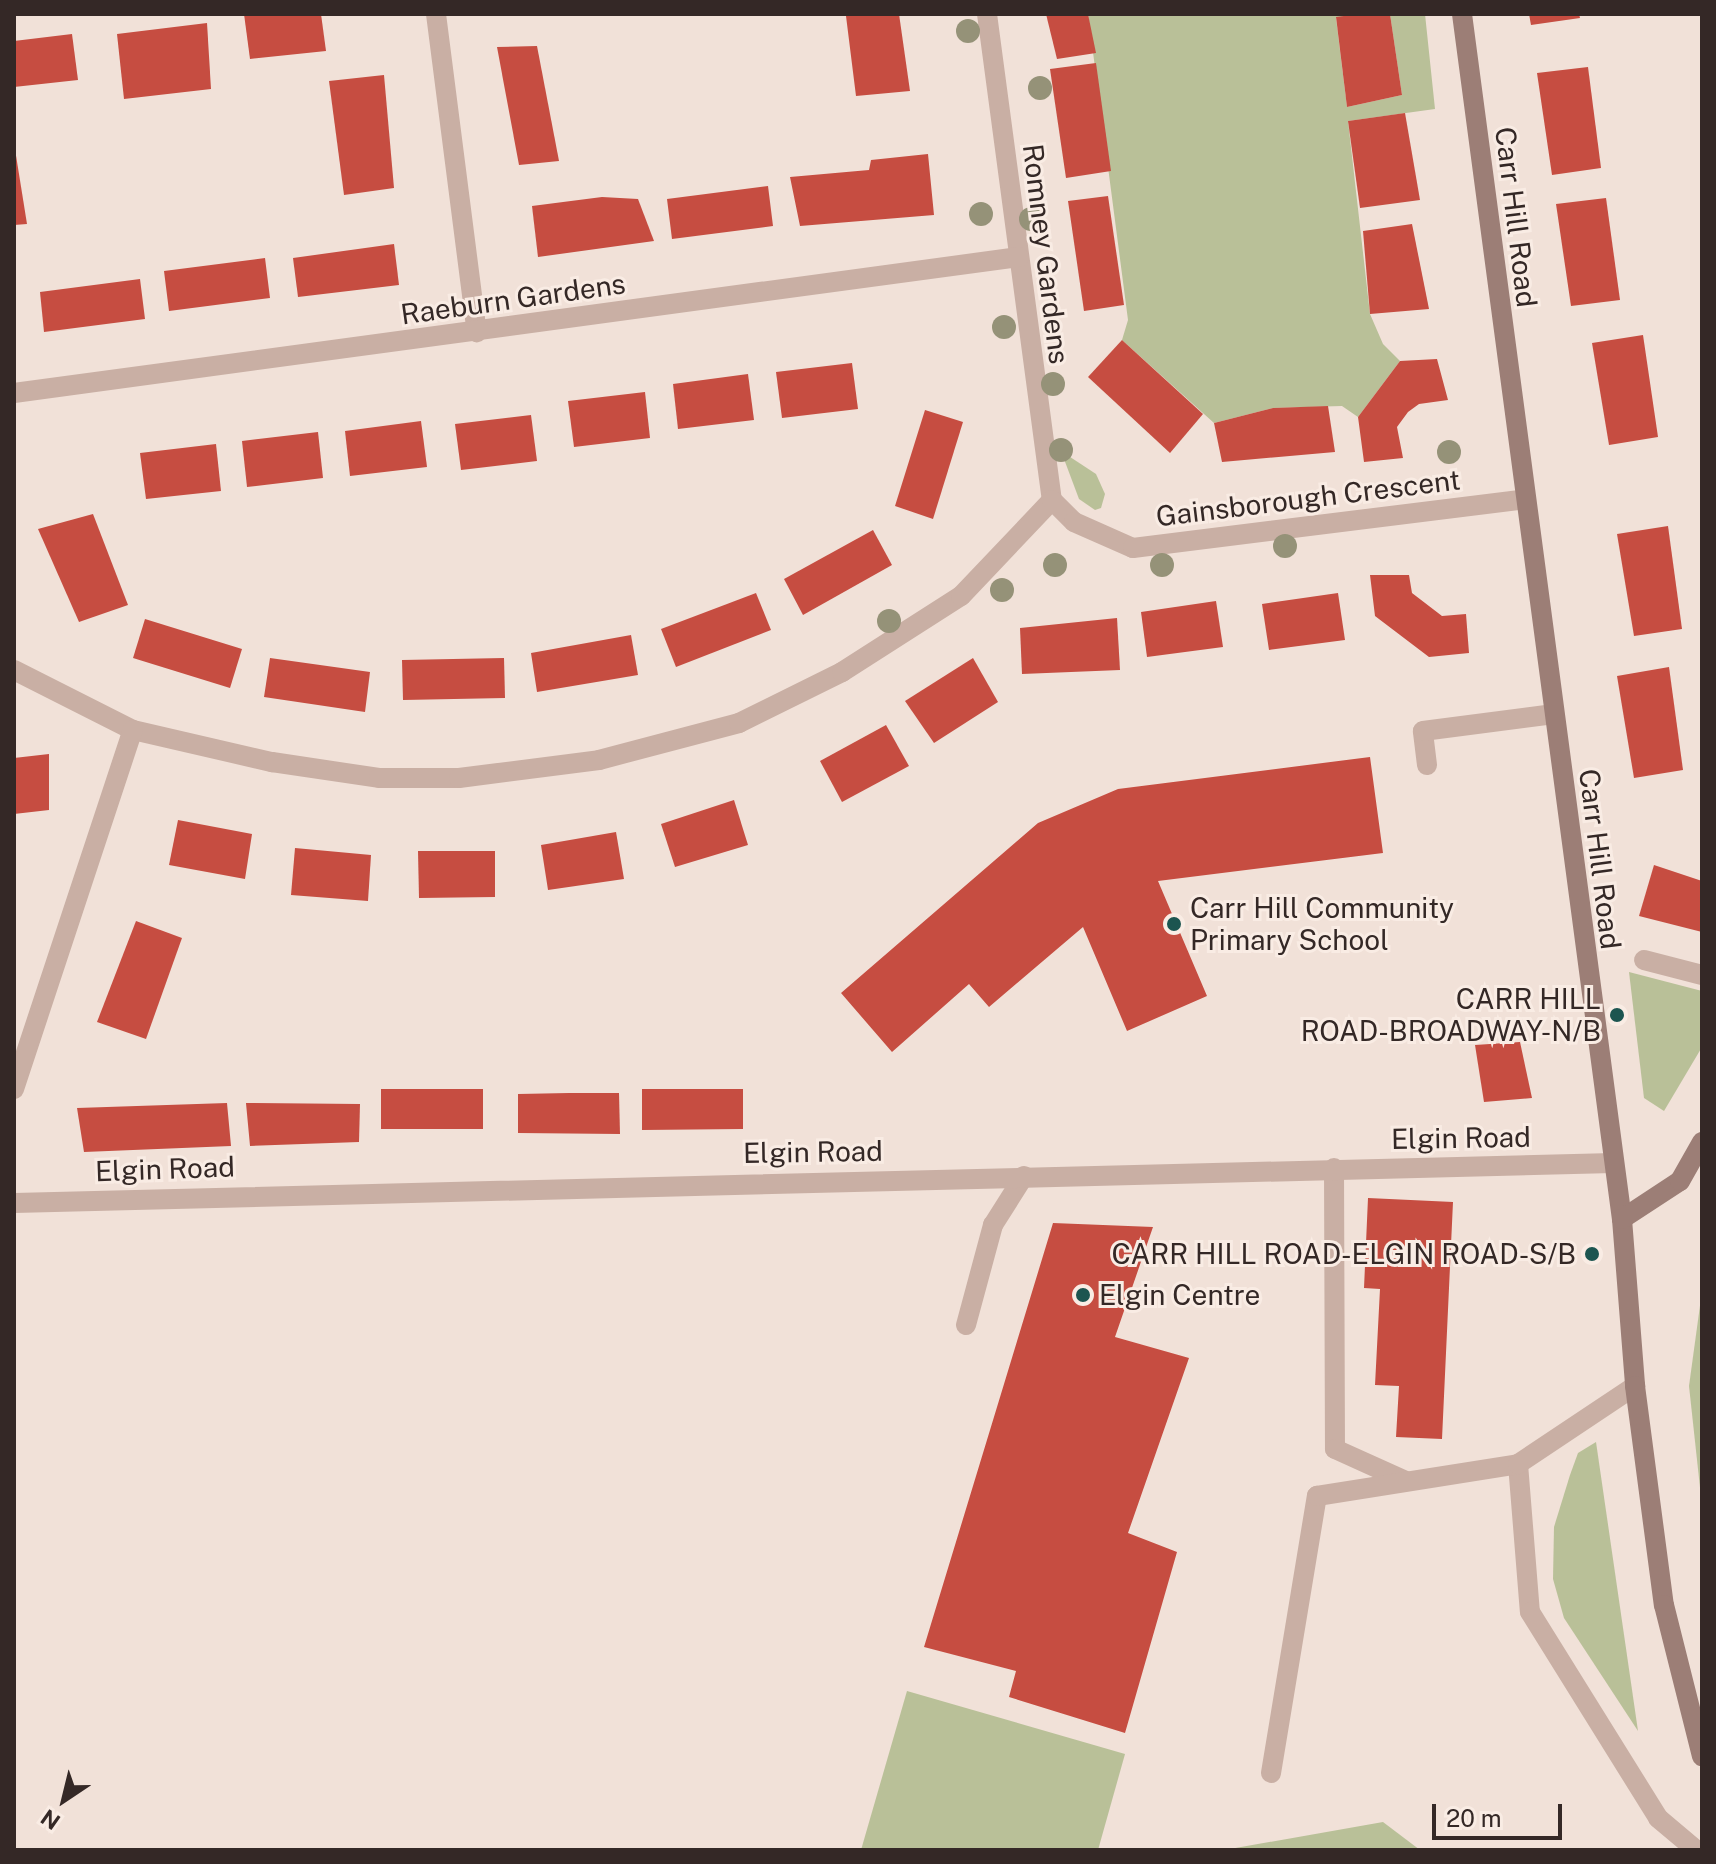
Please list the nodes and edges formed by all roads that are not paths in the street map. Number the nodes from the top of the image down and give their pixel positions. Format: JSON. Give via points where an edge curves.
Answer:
{"nodes":[{"id":1,"x":436,"y":14,"type":"edge"},
{"id":2,"x":987,"y":14,"type":"edge"},
{"id":3,"x":1462,"y":14,"type":"edge"},
{"id":4,"x":1019,"y":257,"type":"junction"},
{"id":5,"x":477,"y":332,"type":"junction"},
{"id":6,"x":14,"y":393,"type":"edge"},
{"id":7,"x":1524,"y":499,"type":"junction"},
{"id":8,"x":1052,"y":500,"type":"junction"},
{"id":9,"x":14,"y":670,"type":"edge"},
{"id":10,"x":1554,"y":714,"type":"junction"},
{"id":11,"x":133,"y":730,"type":"junction"},
{"id":12,"x":1427,"y":765,"type":"dead end"},
{"id":13,"x":1644,"y":960,"type":"dead end"},
{"id":14,"x":1702,"y":975,"type":"edge"},
{"id":15,"x":14,"y":1089,"type":"edge"},
{"id":16,"x":1702,"y":1142,"type":"edge"},
{"id":17,"x":1613,"y":1163,"type":"junction"},
{"id":18,"x":1334,"y":1168,"type":"junction"},
{"id":19,"x":1024,"y":1176,"type":"junction"},
{"id":20,"x":14,"y":1203,"type":"edge"},
{"id":21,"x":1622,"y":1219,"type":"junction"},
{"id":22,"x":966,"y":1325,"type":"dead end"},
{"id":23,"x":1635,"y":1386,"type":"junction"},
{"id":24,"x":1518,"y":1464,"type":"junction"},
{"id":25,"x":1406,"y":1481,"type":"junction"},
{"id":26,"x":1702,"y":1756,"type":"edge"},
{"id":27,"x":1271,"y":1773,"type":"dead end"},
{"id":28,"x":1696,"y":1850,"type":"edge"}],
"edges":[{"from":1,"to":5,"type":"street"},
{"from":2,"to":4,"type":"street","name":"Romney Gardens"},
{"from":3,"to":7,"type":"street","name":"Carr Hill Road"},
{"from":4,"to":5,"type":"street","name":"Raeburn Gardens"},
{"from":4,"to":8,"type":"street","name":"Romney Gardens"},
{"from":5,"to":6,"type":"street","name":"Raeburn Gardens"},
{"from":7,"to":8,"type":"street","name":"Gainsborough Crescent","via":[[1133,548],[1074,522]]},
{"from":7,"to":10,"type":"street","name":"Carr Hill Road"},
{"from":8,"to":11,"type":"street","via":[[961,596],[842,672],[739,723],[662,746],[459,778],[379,778],[272,762]]},
{"from":9,"to":11,"type":"street"},
{"from":10,"to":12,"type":"street","via":[[1423,731]]},
{"from":10,"to":17,"type":"street","name":"Carr Hill Road"},
{"from":11,"to":15,"type":"street"},
{"from":13,"to":14,"type":"street"},
{"from":16,"to":21,"type":"street","via":[[1680,1181]]},
{"from":17,"to":18,"type":"street","name":"Elgin Road"},
{"from":17,"to":21,"type":"street","name":"Carr Hill Road"},
{"from":18,"to":19,"type":"street","name":"Elgin Road"},
{"from":18,"to":25,"type":"street","via":[[1335,1449]]},
{"from":19,"to":20,"type":"street","name":"Elgin Road"},
{"from":19,"to":22,"type":"street","via":[[993,1225]]},
{"from":21,"to":23,"type":"street","name":"Carr Hill Road"},
{"from":23,"to":24,"type":"street"},
{"from":23,"to":26,"type":"street","name":"Carr Hill Road","via":[[1664,1605]]},
{"from":24,"to":25,"type":"street"},
{"from":24,"to":28,"type":"street","via":[[1530,1612],[1658,1818]]},
{"from":25,"to":27,"type":"street","via":[[1317,1496]]}]}
